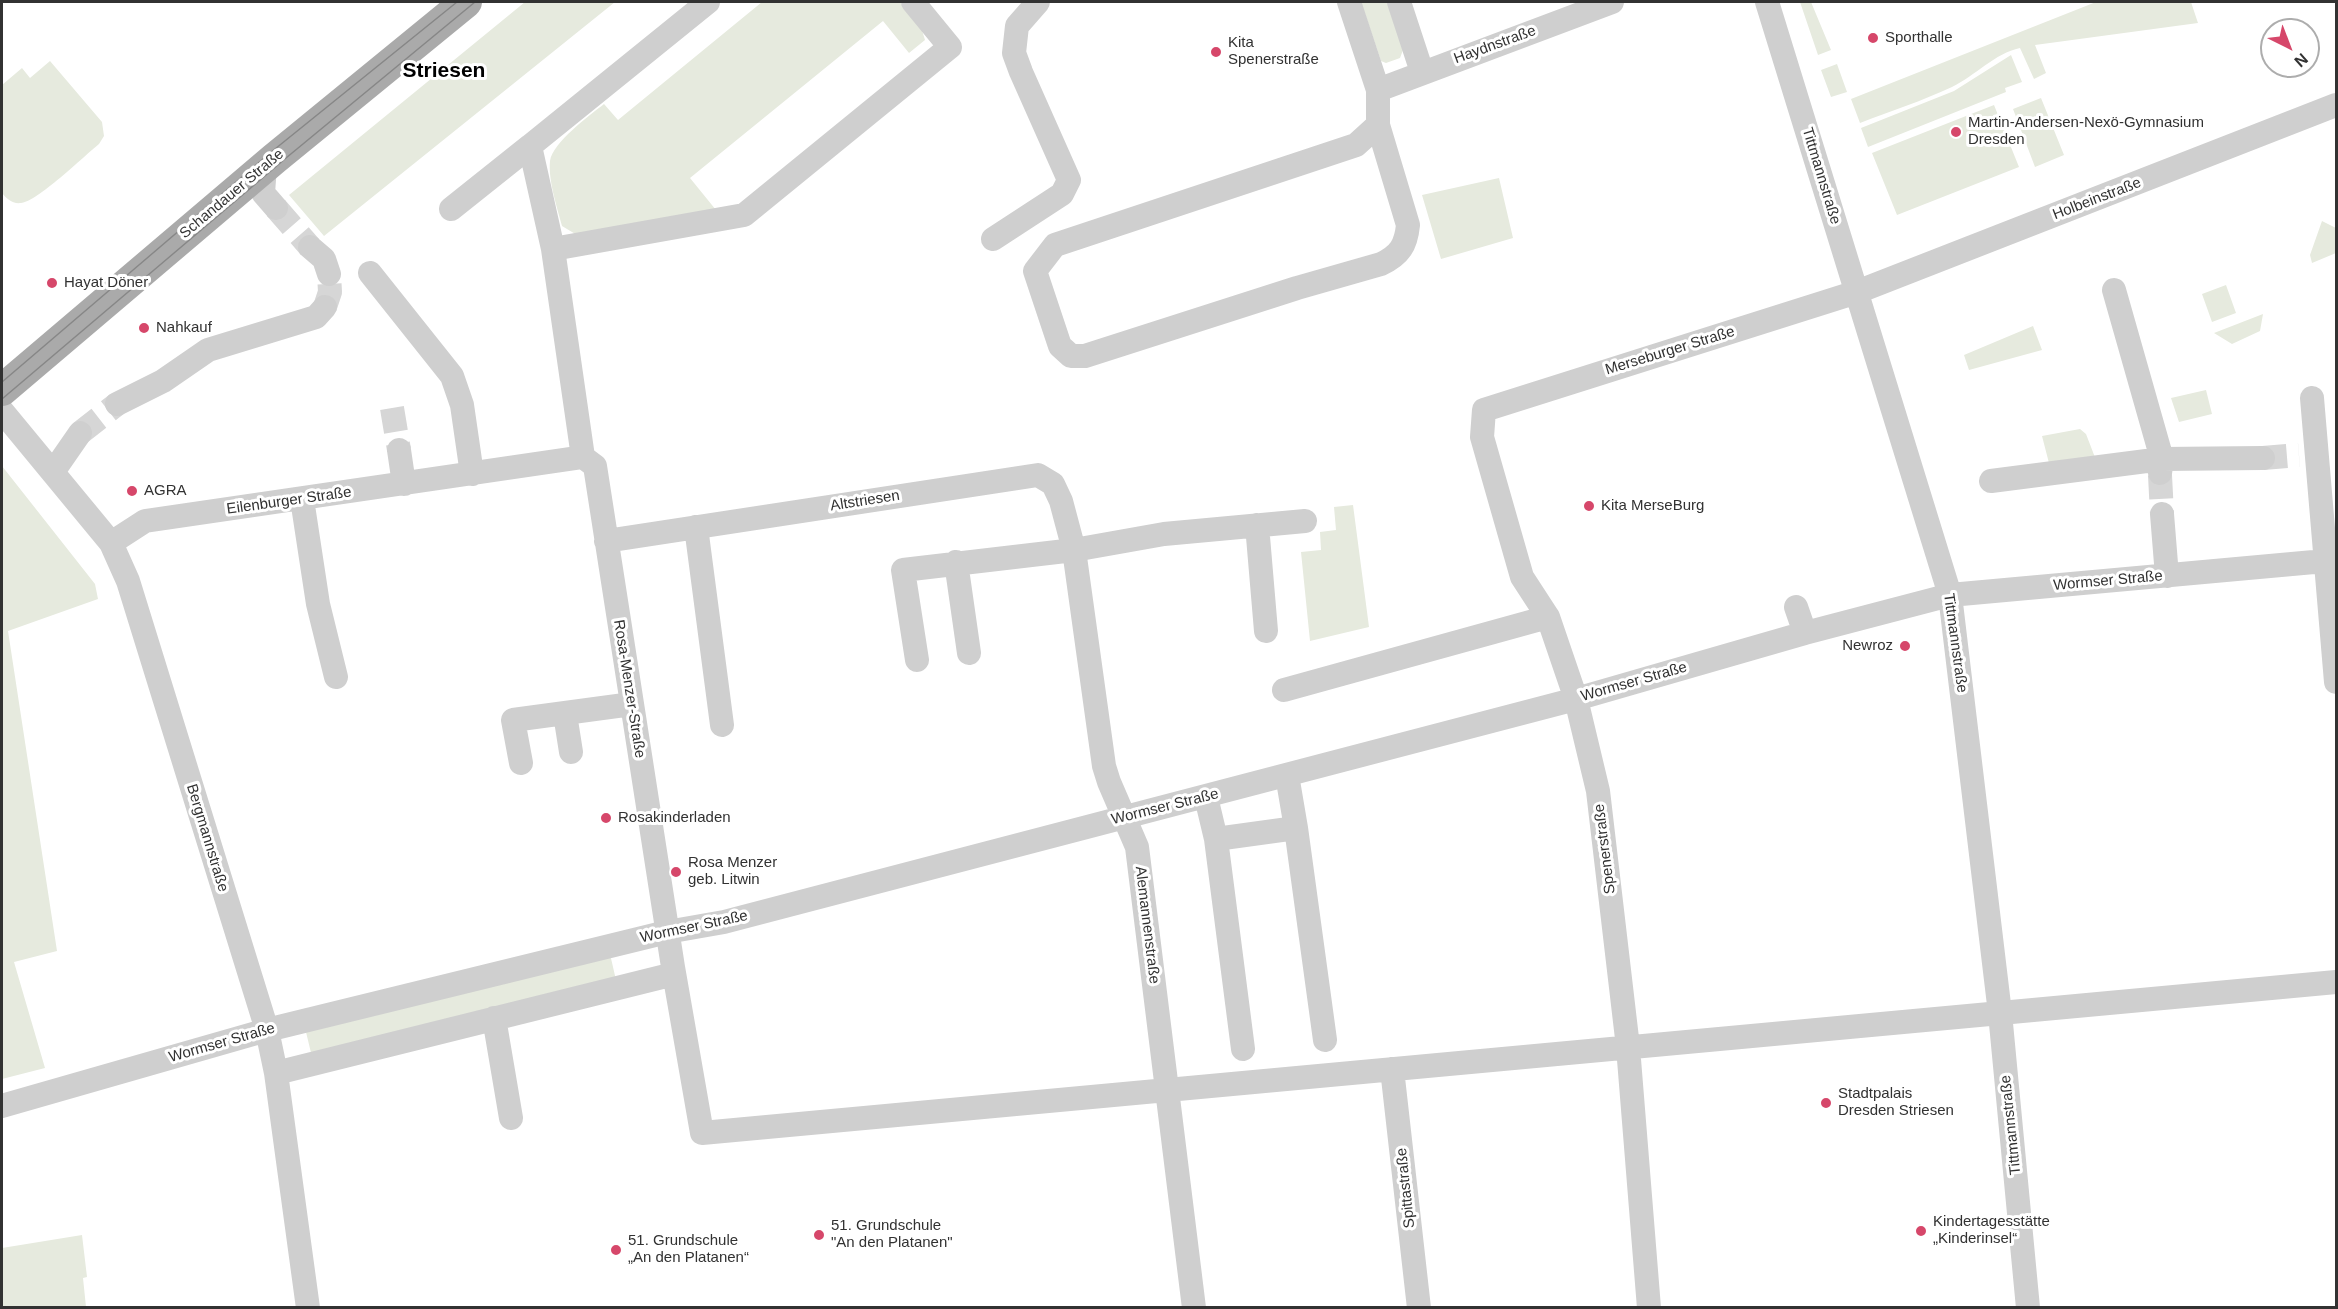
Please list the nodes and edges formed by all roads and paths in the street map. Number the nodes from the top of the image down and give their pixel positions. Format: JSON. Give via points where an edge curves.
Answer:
{"nodes":[{"id":1,"x":466,"y":2,"type":"edge"},
{"id":2,"x":708,"y":2,"type":"edge"},
{"id":3,"x":913,"y":2,"type":"edge"},
{"id":4,"x":1038,"y":2,"type":"edge"},
{"id":5,"x":1349,"y":2,"type":"edge"},
{"id":6,"x":1399,"y":2,"type":"edge"},
{"id":7,"x":1612,"y":2,"type":"edge"},
{"id":8,"x":1767,"y":2,"type":"edge"},
{"id":9,"x":1422,"y":72,"type":"junction"},
{"id":10,"x":1378,"y":90,"type":"junction"},
{"id":11,"x":2337,"y":105,"type":"edge"},
{"id":12,"x":1378,"y":125,"type":"junction"},
{"id":13,"x":530,"y":146,"type":"junction"},
{"id":14,"x":266,"y":166,"type":"junction"},
{"id":15,"x":276,"y":208,"type":"tunnel mouth"},
{"id":16,"x":451,"y":209,"type":"dead end"},
{"id":17,"x":993,"y":239,"type":"dead end"},
{"id":18,"x":310,"y":247,"type":"tunnel mouth"},
{"id":19,"x":553,"y":249,"type":"junction"},
{"id":20,"x":370,"y":273,"type":"dead end"},
{"id":21,"x":329,"y":274,"type":"tunnel mouth"},
{"id":22,"x":2114,"y":290,"type":"dead end"},
{"id":23,"x":1857,"y":292,"type":"junction"},
{"id":24,"x":325,"y":307,"type":"dead end"},
{"id":25,"x":2,"y":390,"type":"edge"},
{"id":26,"x":2312,"y":398,"type":"dead end"},
{"id":27,"x":117,"y":404,"type":"tunnel mouth"},
{"id":28,"x":1484,"y":410,"type":"joint"},
{"id":29,"x":2,"y":411,"type":"edge"},
{"id":30,"x":80,"y":433,"type":"tunnel mouth"},
{"id":31,"x":399,"y":450,"type":"tunnel mouth"},
{"id":32,"x":583,"y":457,"type":"junction"},
{"id":33,"x":2263,"y":458,"type":"tunnel mouth"},
{"id":34,"x":2161,"y":467,"type":"junction"},
{"id":35,"x":53,"y":472,"type":"junction"},
{"id":36,"x":472,"y":474,"type":"junction"},
{"id":37,"x":1991,"y":481,"type":"dead end"},
{"id":38,"x":404,"y":484,"type":"junction"},
{"id":39,"x":302,"y":500,"type":"junction"},
{"id":40,"x":2162,"y":514,"type":"tunnel mouth"},
{"id":41,"x":1305,"y":521,"type":"dead end"},
{"id":42,"x":1257,"y":525,"type":"junction"},
{"id":43,"x":696,"y":527,"type":"junction"},
{"id":44,"x":606,"y":541,"type":"junction"},
{"id":45,"x":111,"y":543,"type":"junction"},
{"id":46,"x":1074,"y":550,"type":"junction"},
{"id":47,"x":2331,"y":561,"type":"edge"},
{"id":48,"x":956,"y":562,"type":"junction"},
{"id":49,"x":2167,"y":576,"type":"junction"},
{"id":50,"x":1950,"y":595,"type":"junction"},
{"id":51,"x":1796,"y":607,"type":"dead end"},
{"id":52,"x":1548,"y":617,"type":"junction"},
{"id":53,"x":1266,"y":631,"type":"dead end"},
{"id":54,"x":1805,"y":633,"type":"junction"},
{"id":55,"x":969,"y":653,"type":"dead end"},
{"id":56,"x":917,"y":660,"type":"dead end"},
{"id":57,"x":336,"y":677,"type":"dead end"},
{"id":58,"x":2337,"y":682,"type":"edge"},
{"id":59,"x":1284,"y":690,"type":"dead end"},
{"id":60,"x":1576,"y":699,"type":"junction"},
{"id":61,"x":632,"y":704,"type":"junction"},
{"id":62,"x":565,"y":714,"type":"junction"},
{"id":63,"x":722,"y":725,"type":"dead end"},
{"id":64,"x":571,"y":752,"type":"dead end"},
{"id":65,"x":522,"y":763,"type":"dead end"},
{"id":66,"x":1287,"y":776,"type":"junction"},
{"id":67,"x":1206,"y":797,"type":"junction"},
{"id":68,"x":1126,"y":818,"type":"junction"},
{"id":69,"x":1296,"y":828,"type":"junction"},
{"id":70,"x":1216,"y":839,"type":"junction"},
{"id":71,"x":667,"y":932,"type":"junction"},
{"id":72,"x":674,"y":974,"type":"junction"},
{"id":73,"x":2337,"y":982,"type":"edge"},
{"id":74,"x":2000,"y":1013,"type":"junction"},
{"id":75,"x":494,"y":1018,"type":"junction"},
{"id":76,"x":267,"y":1030,"type":"junction"},
{"id":77,"x":1325,"y":1040,"type":"dead end"},
{"id":78,"x":1628,"y":1047,"type":"junction"},
{"id":79,"x":1243,"y":1049,"type":"dead end"},
{"id":80,"x":1392,"y":1069,"type":"junction"},
{"id":81,"x":276,"y":1073,"type":"junction"},
{"id":82,"x":1168,"y":1090,"type":"junction"},
{"id":83,"x":2,"y":1106,"type":"edge"},
{"id":84,"x":511,"y":1118,"type":"dead end"},
{"id":85,"x":308,"y":1308,"type":"edge"},
{"id":86,"x":1194,"y":1308,"type":"edge"},
{"id":87,"x":1419,"y":1308,"type":"edge"},
{"id":88,"x":1649,"y":1308,"type":"edge"},
{"id":89,"x":2028,"y":1308,"type":"edge"}],
"edges":[{"from":1,"to":14,"type":"main road","name":"Schandauer Straße"},
{"from":2,"to":13,"type":"street"},
{"from":3,"to":19,"type":"street","via":[[950,47],[744,215]]},
{"from":4,"to":17,"type":"street","via":[[1017,26],[1014,53],[1069,180],[1062,194]]},
{"from":5,"to":10,"type":"street"},
{"from":6,"to":9,"type":"street"},
{"from":7,"to":9,"type":"street","name":"Haydnstraße"},
{"from":8,"to":23,"type":"street","name":"Tittmannstraße"},
{"from":9,"to":10,"type":"street","name":"Haydnstraße"},
{"from":10,"to":12,"type":"street"},
{"from":11,"to":23,"type":"street","name":"Holbeinstraße"},
{"from":12,"to":12,"type":"street","via":[[1356,145],[1055,245],[1035,272],[1060,346],[1071,356],[1085,357],[1393,258],[1402,250],[1408,225]]},
{"from":13,"to":16,"type":"street"},
{"from":13,"to":19,"type":"street"},
{"from":14,"to":15,"type":"street","via":[[263,194]]},
{"from":14,"to":25,"type":"main road","name":"Schandauer Straße"},
{"from":18,"to":21,"type":"street","via":[[324,259]]},
{"from":19,"to":32,"type":"street","name":"Rosa-Menzer-Straße"},
{"from":20,"to":36,"type":"street","via":[[452,376],[462,405]]},
{"from":22,"to":34,"type":"street"},
{"from":23,"to":28,"type":"street","name":"Merseburger Straße"},
{"from":23,"to":50,"type":"street","name":"Tittmannstraße"},
{"from":24,"to":27,"type":"street","via":[[316,317],[208,350],[163,381]]},
{"from":26,"to":47,"type":"street","via":[[2308,455]]},
{"from":28,"to":52,"type":"street","name":"Spenerstraße","via":[[1482,436],[1522,577]]},
{"from":29,"to":35,"type":"street","name":"Bergmannstraße"},
{"from":30,"to":35,"type":"street"},
{"from":31,"to":38,"type":"street"},
{"from":32,"to":36,"type":"street","name":"Eilenburger Straße"},
{"from":32,"to":44,"type":"street","name":"Rosa-Menzer-Straße","via":[[595,466]]},
{"from":33,"to":34,"type":"street"},
{"from":34,"to":37,"type":"street"},
{"from":35,"to":45,"type":"street","name":"Bergmannstraße"},
{"from":36,"to":38,"type":"street","name":"Eilenburger Straße"},
{"from":38,"to":39,"type":"street","name":"Eilenburger Straße"},
{"from":39,"to":45,"type":"street","name":"Eilenburger Straße","via":[[145,521]]},
{"from":39,"to":57,"type":"street","via":[[318,604]]},
{"from":40,"to":49,"type":"street"},
{"from":41,"to":42,"type":"street"},
{"from":42,"to":46,"type":"street","via":[[1164,534]]},
{"from":42,"to":53,"type":"street"},
{"from":43,"to":44,"type":"street","name":"Altstriesen"},
{"from":43,"to":46,"type":"street","name":"Altstriesen","via":[[1038,475],[1053,484]]},
{"from":43,"to":63,"type":"street"},
{"from":44,"to":61,"type":"street","name":"Rosa-Menzer-Straße"},
{"from":45,"to":76,"type":"street","name":"Bergmannstraße","via":[[128,581]]},
{"from":46,"to":48,"type":"street"},
{"from":46,"to":68,"type":"street","name":"Alemannenstraße","via":[[1104,766]]},
{"from":47,"to":49,"type":"street","name":"Wormser Straße"},
{"from":47,"to":58,"type":"street"},
{"from":48,"to":55,"type":"street"},
{"from":48,"to":56,"type":"street","via":[[903,570]]},
{"from":49,"to":50,"type":"street","name":"Wormser Straße"},
{"from":50,"to":54,"type":"street","name":"Wormser Straße"},
{"from":50,"to":74,"type":"street","name":"Tittmannstraße"},
{"from":51,"to":54,"type":"street"},
{"from":52,"to":59,"type":"street"},
{"from":52,"to":60,"type":"street","name":"Spenerstraße"},
{"from":54,"to":60,"type":"street","name":"Wormser Straße"},
{"from":60,"to":66,"type":"street","name":"Wormser Straße"},
{"from":60,"to":78,"type":"street","name":"Spenerstraße","via":[[1598,790]]},
{"from":61,"to":62,"type":"street"},
{"from":61,"to":71,"type":"street","name":"Rosa-Menzer-Straße"},
{"from":62,"to":64,"type":"street"},
{"from":62,"to":65,"type":"street","via":[[513,720]]},
{"from":66,"to":67,"type":"street","name":"Wormser Straße"},
{"from":66,"to":69,"type":"street"},
{"from":67,"to":68,"type":"street","name":"Wormser Straße"},
{"from":67,"to":70,"type":"street"},
{"from":68,"to":71,"type":"street","name":"Wormser Straße","via":[[724,922]]},
{"from":68,"to":82,"type":"street","name":"Alemannenstraße","via":[[1137,847]]},
{"from":69,"to":70,"type":"street"},
{"from":69,"to":77,"type":"street"},
{"from":70,"to":79,"type":"street"},
{"from":71,"to":72,"type":"street","name":"Rosa-Menzer-Straße"},
{"from":71,"to":76,"type":"street","name":"Wormser Straße"},
{"from":72,"to":75,"type":"street"},
{"from":72,"to":82,"type":"street","name":"Rosa-Menzer-Straße","via":[[702,1133]]},
{"from":73,"to":74,"type":"street"},
{"from":74,"to":78,"type":"street"},
{"from":74,"to":89,"type":"street","name":"Tittmannstraße"},
{"from":75,"to":81,"type":"street"},
{"from":75,"to":84,"type":"street"},
{"from":76,"to":81,"type":"street","name":"Bergmannstraße"},
{"from":76,"to":83,"type":"street","name":"Wormser Straße"},
{"from":78,"to":80,"type":"street"},
{"from":78,"to":88,"type":"street","name":"Spenerstraße"},
{"from":80,"to":82,"type":"street"},
{"from":80,"to":87,"type":"street","name":"Spittastraße"},
{"from":81,"to":85,"type":"street","name":"Bergmannstraße"},
{"from":82,"to":86,"type":"street","name":"Alemannenstraße"}]}
